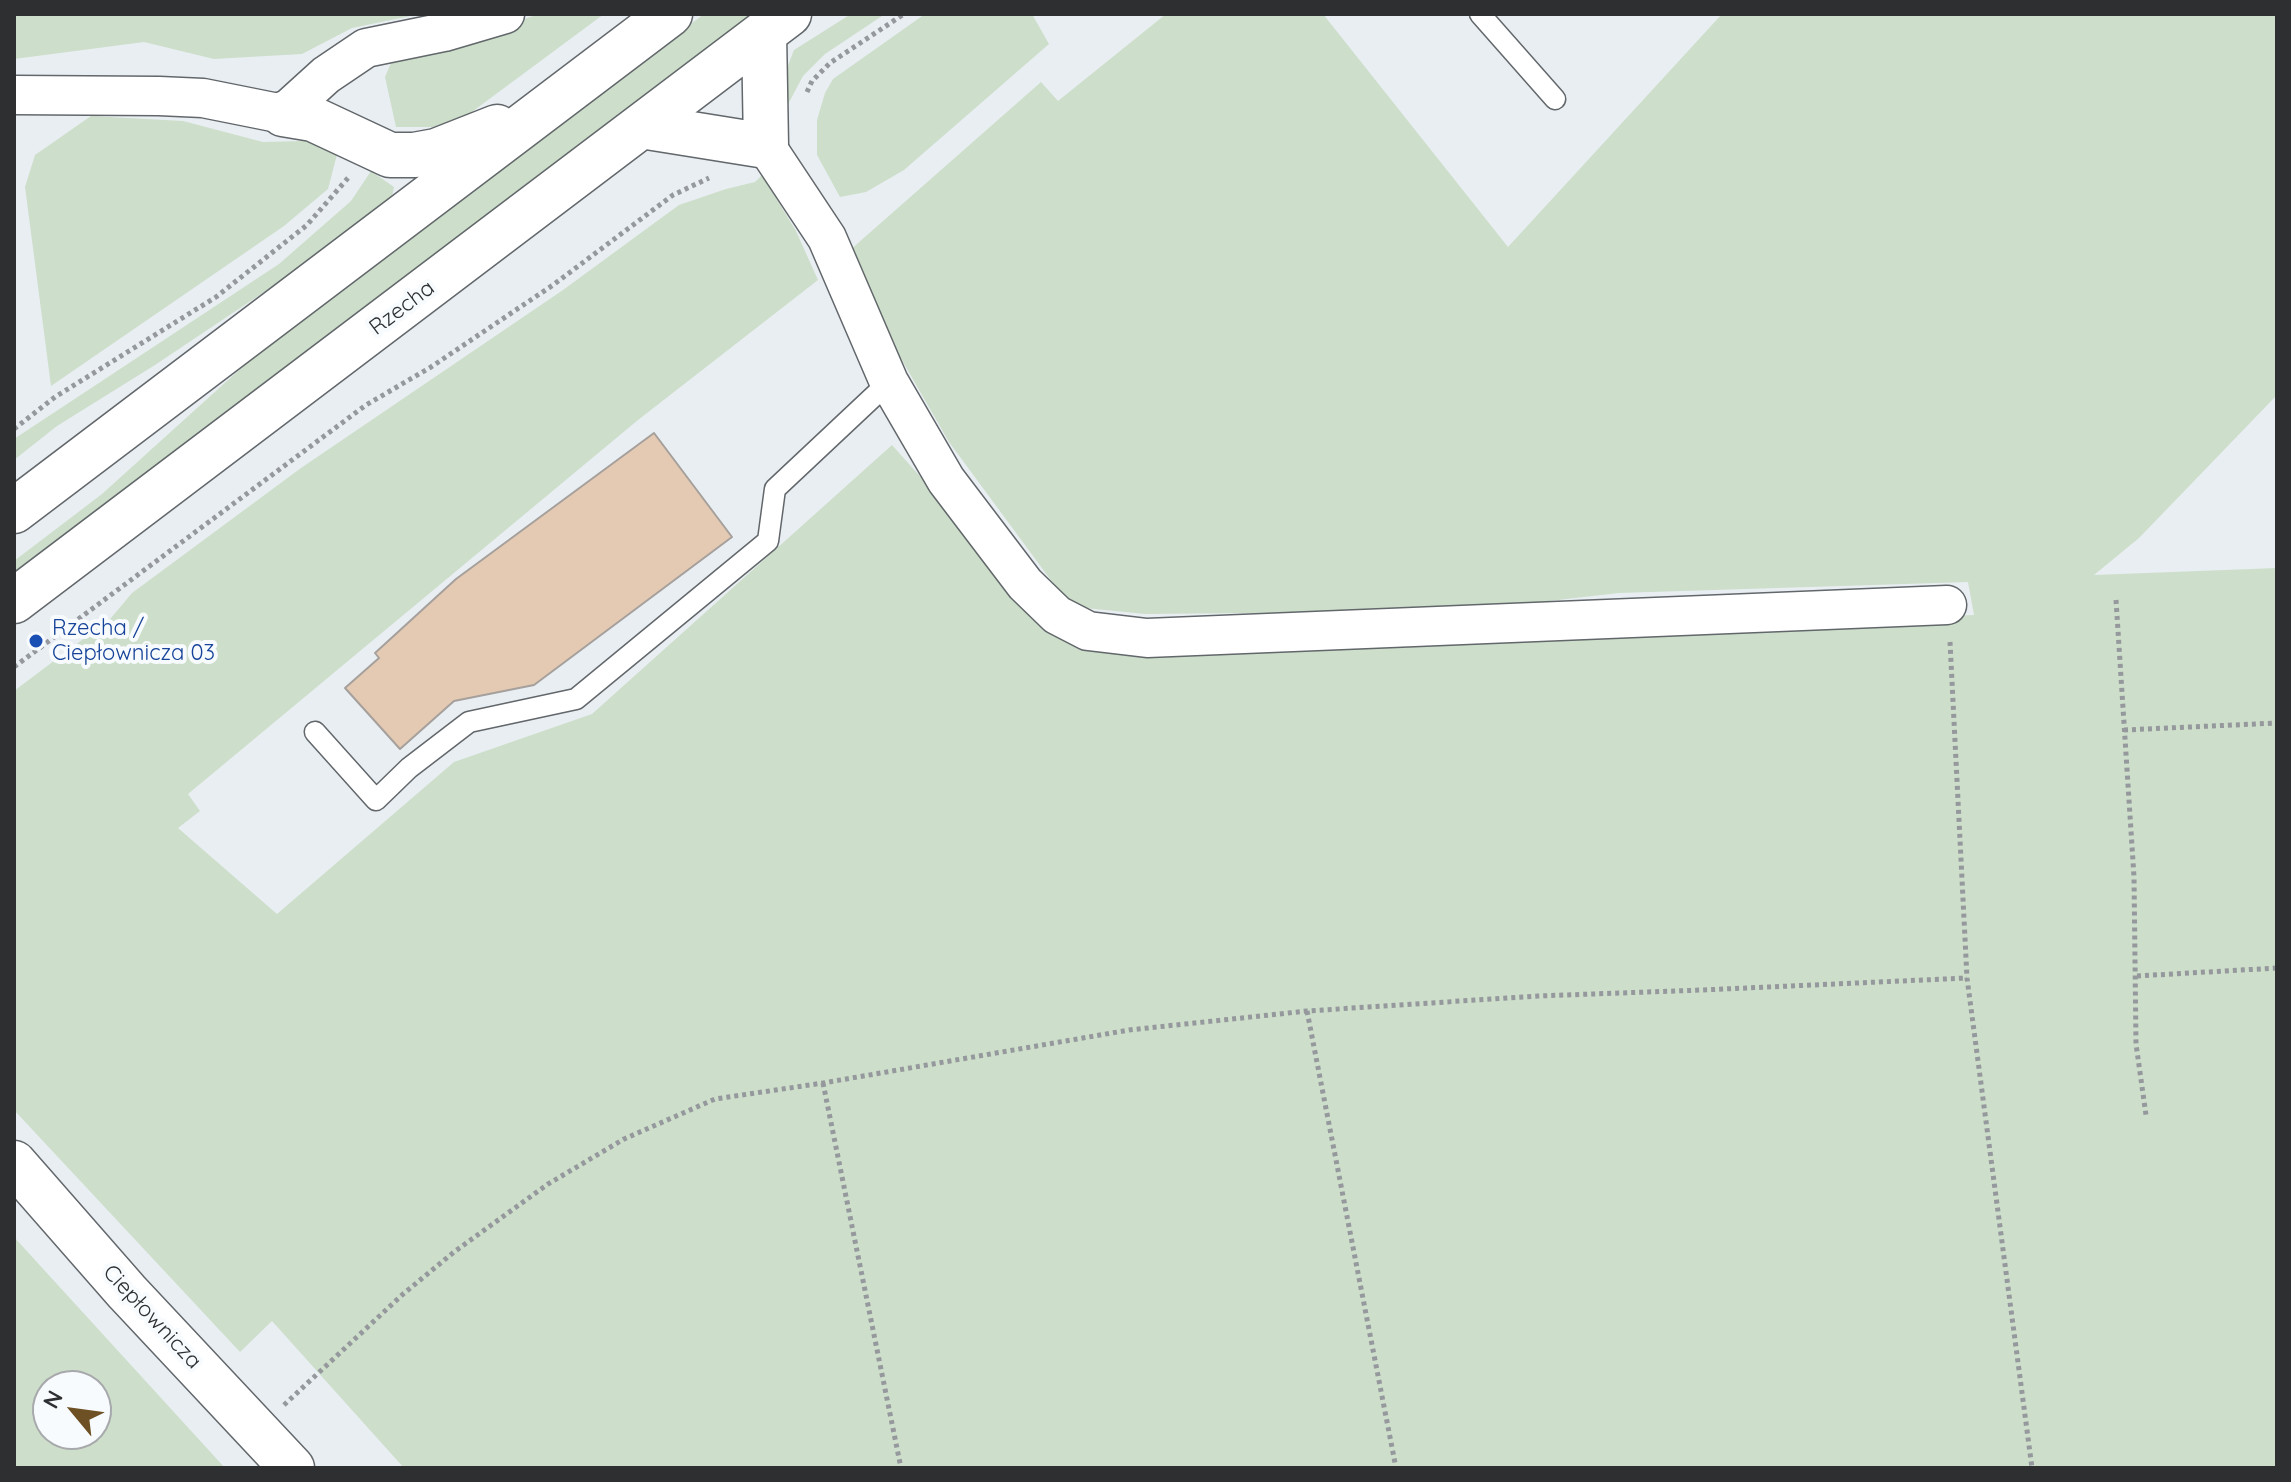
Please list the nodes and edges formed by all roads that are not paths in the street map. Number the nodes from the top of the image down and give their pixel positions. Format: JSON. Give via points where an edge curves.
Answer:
{"nodes":[{"id":1,"x":505,"y":14,"type":"edge"},
{"id":2,"x":670,"y":14,"type":"edge"},
{"id":3,"x":1480,"y":14,"type":"edge"},
{"id":4,"x":777,"y":24,"type":"edge"},
{"id":5,"x":14,"y":95,"type":"edge"},
{"id":6,"x":1555,"y":99,"type":"dead end"},
{"id":7,"x":547,"y":107,"type":"junction"},
{"id":8,"x":283,"y":114,"type":"junction"},
{"id":9,"x":641,"y":126,"type":"junction"},
{"id":10,"x":766,"y":146,"type":"junction"},
{"id":11,"x":889,"y":382,"type":"junction"},
{"id":12,"x":14,"y":511,"type":"edge"},
{"id":13,"x":14,"y":601,"type":"edge"},
{"id":14,"x":1947,"y":605,"type":"road end"},
{"id":15,"x":315,"y":732,"type":"dead end"},
{"id":16,"x":14,"y":1163,"type":"edge"},
{"id":17,"x":292,"y":1468,"type":"edge"}],
"edges":[{"from":1,"to":8,"type":"street","via":[[366,48]]},
{"from":2,"to":7,"type":"main road"},
{"from":3,"to":6,"type":"lane"},
{"from":4,"to":9,"type":"main road","name":"Rzecha"},
{"from":4,"to":10,"type":"main road"},
{"from":5,"to":8,"type":"street","via":[[203,98]]},
{"from":7,"to":8,"type":"main road","via":[[414,155],[390,155],[313,119]]},
{"from":7,"to":12,"type":"main road"},
{"from":9,"to":10,"type":"main road"},
{"from":9,"to":13,"type":"main road","name":"Rzecha"},
{"from":10,"to":11,"type":"street","via":[[827,238]]},
{"from":11,"to":14,"type":"street","via":[[946,480],[1025,584],[1057,615],[1088,631],[1147,638]]},
{"from":11,"to":15,"type":"lane","via":[[775,489],[768,541],[576,699],[469,722],[376,800]]},
{"from":16,"to":17,"type":"main road","name":"Ciepłownicza"}]}
